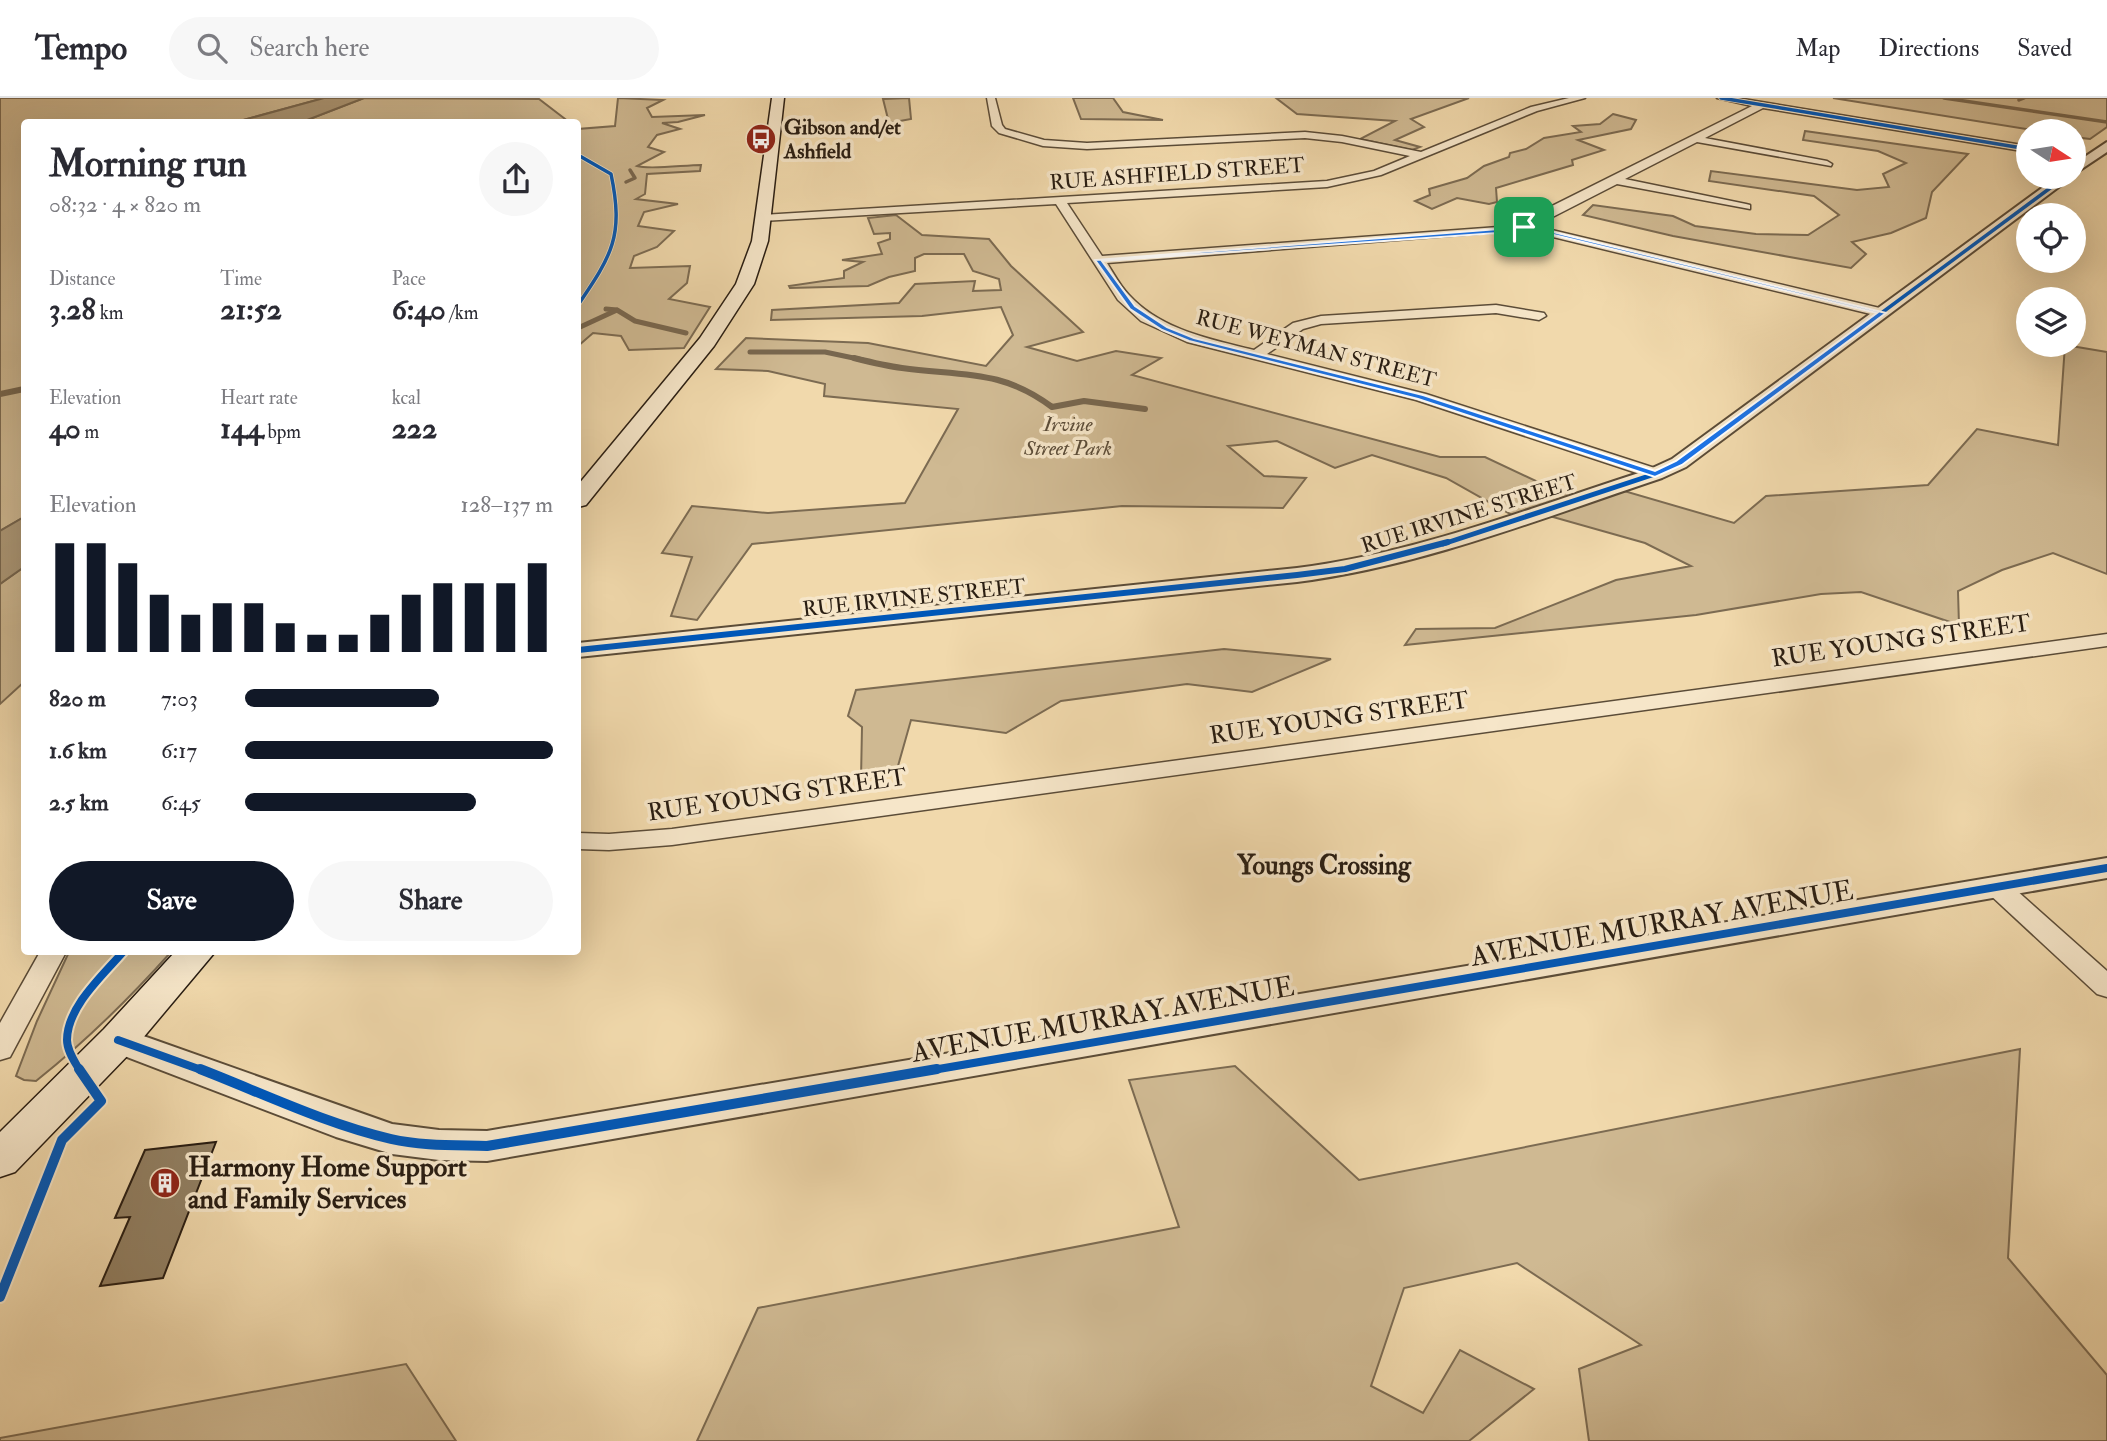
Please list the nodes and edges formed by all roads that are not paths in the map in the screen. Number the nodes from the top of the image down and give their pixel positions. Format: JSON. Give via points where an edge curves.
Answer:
{"nodes":[{"id":1,"x":778,"y":98,"type":"edge"},
{"id":2,"x":990,"y":98,"type":"edge"},
{"id":3,"x":1581,"y":98,"type":"edge"},
{"id":4,"x":1721,"y":98,"type":"edge"},
{"id":5,"x":1761,"y":105,"type":"junction"},
{"id":6,"x":1696,"y":139,"type":"junction"},
{"id":7,"x":2107,"y":146,"type":"edge"},
{"id":8,"x":2016,"y":147,"type":"edge"},
{"id":9,"x":1422,"y":155,"type":"junction"},
{"id":10,"x":2088,"y":159,"type":"edge"},
{"id":11,"x":1827,"y":164,"type":"dead end"},
{"id":12,"x":1615,"y":180,"type":"junction"},
{"id":13,"x":2049,"y":189,"type":"edge"},
{"id":14,"x":1060,"y":201,"type":"junction"},
{"id":15,"x":1746,"y":207,"type":"dead end"},
{"id":16,"x":762,"y":218,"type":"junction"},
{"id":17,"x":1524,"y":227,"type":"junction"},
{"id":18,"x":1098,"y":260,"type":"junction"},
{"id":19,"x":1883,"y":313,"type":"junction"},
{"id":20,"x":1539,"y":316,"type":"dead end"},
{"id":21,"x":1255,"y":356,"type":"junction"},
{"id":22,"x":1655,"y":474,"type":"junction"},
{"id":23,"x":581,"y":496,"type":"edge"},
{"id":24,"x":2107,"y":639,"type":"edge"},
{"id":25,"x":581,"y":650,"type":"edge"},
{"id":26,"x":581,"y":841,"type":"edge"},
{"id":27,"x":2107,"y":869,"type":"edge"},
{"id":28,"x":1997,"y":887,"type":"junction"},
{"id":29,"x":51,"y":955,"type":"edge"},
{"id":30,"x":194,"y":955,"type":"edge"},
{"id":31,"x":2107,"y":987,"type":"edge"},
{"id":32,"x":118,"y":1040,"type":"junction"},
{"id":33,"x":0,"y":1049,"type":"edge"},
{"id":34,"x":4,"y":1149,"type":"edge"}],
"edges":[{"from":1,"to":16,"type":"main road"},
{"from":2,"to":9,"type":"street","via":[[997,126],[1043,143],[1087,146],[1305,135]]},
{"from":3,"to":9,"type":"street","name":"RUE ASHFIELD STREET","via":[[1534,109]]},
{"from":4,"to":5,"type":"street"},
{"from":5,"to":6,"type":"street"},
{"from":5,"to":8,"type":"street"},
{"from":6,"to":11,"type":"street"},
{"from":6,"to":12,"type":"street"},
{"from":7,"to":10,"type":"street"},
{"from":9,"to":14,"type":"street","name":"RUE ASHFIELD STREET","via":[[1377,173],[1327,184]]},
{"from":12,"to":15,"type":"street"},
{"from":12,"to":17,"type":"street"},
{"from":13,"to":19,"type":"street","name":"RUE IRVINE STREET"},
{"from":14,"to":16,"type":"street","name":"RUE ASHFIELD STREET"},
{"from":14,"to":18,"type":"street","name":"RUE WEYMAN STREET"},
{"from":16,"to":23,"type":"main road","via":[[756,259],[723,320]]},
{"from":17,"to":18,"type":"street"},
{"from":17,"to":19,"type":"street"},
{"from":18,"to":21,"type":"street","name":"RUE WEYMAN STREET","via":[[1122,297],[1146,318],[1192,339]]},
{"from":19,"to":22,"type":"street","name":"RUE IRVINE STREET","via":[[1679,463]]},
{"from":20,"to":21,"type":"street","via":[[1496,309],[1321,320],[1298,326]]},
{"from":21,"to":22,"type":"street","name":"RUE WEYMAN STREET","via":[[1421,397]]},
{"from":22,"to":25,"type":"street","name":"RUE IRVINE STREET","via":[[1425,550],[1345,569]]},
{"from":24,"to":26,"type":"street","name":"RUE YOUNG STREET","via":[[672,837]]},
{"from":27,"to":28,"type":"street","name":"AVENUE MURRAY AVENUE"},
{"from":28,"to":31,"type":"street"},
{"from":28,"to":32,"type":"street","name":"AVENUE MURRAY AVENUE","via":[[487,1146],[392,1139]]},
{"from":29,"to":33,"type":"street"},
{"from":30,"to":32,"type":"main road"},
{"from":32,"to":34,"type":"main road"}]}
